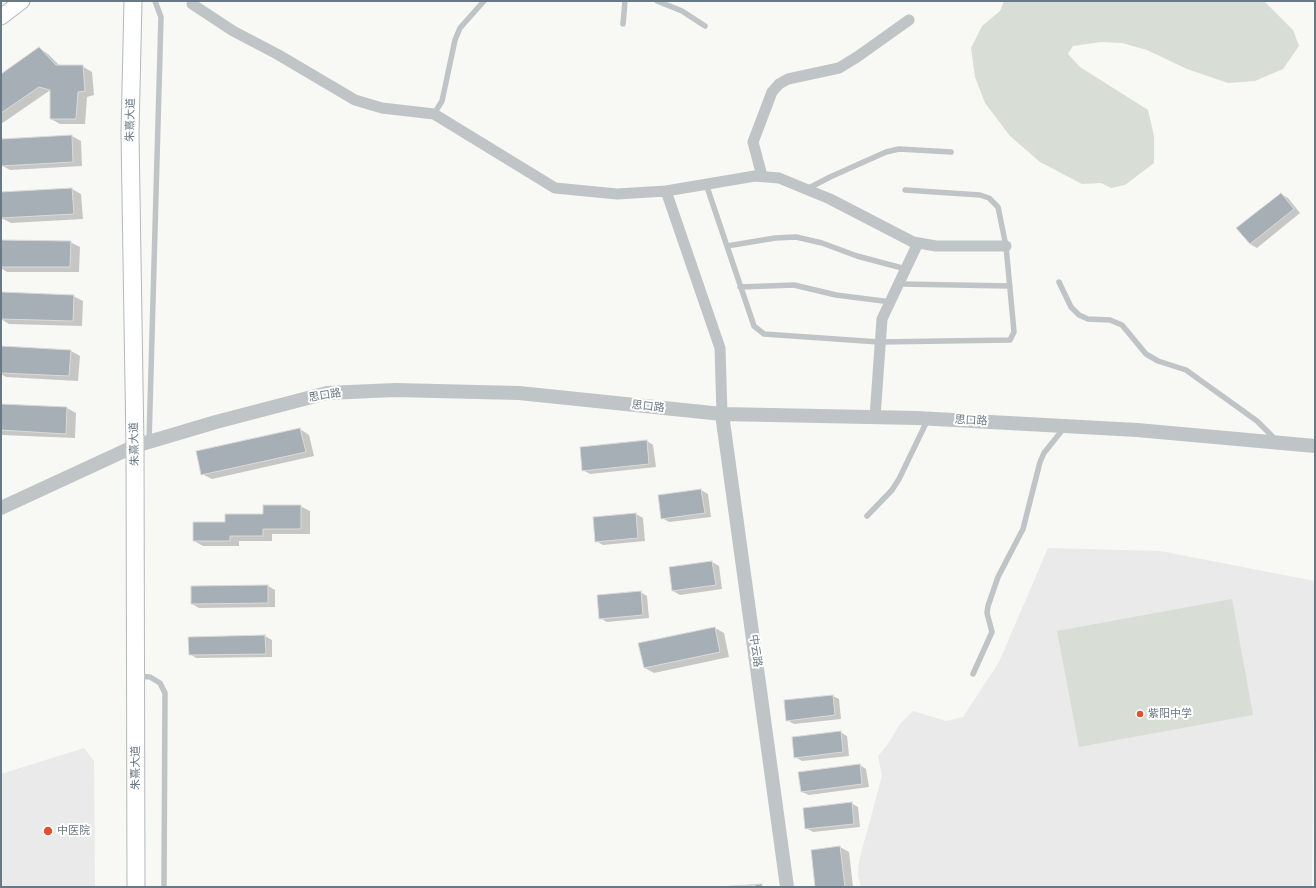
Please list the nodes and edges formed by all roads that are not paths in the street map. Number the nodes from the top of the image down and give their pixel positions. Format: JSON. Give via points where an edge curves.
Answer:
{"nodes":[{"id":1,"x":22,"y":1,"type":"edge"},
{"id":2,"x":133,"y":1,"type":"edge"},
{"id":3,"x":155,"y":1,"type":"edge"},
{"id":4,"x":484,"y":1,"type":"edge"},
{"id":5,"x":625,"y":1,"type":"edge"},
{"id":6,"x":657,"y":1,"type":"edge"},
{"id":7,"x":192,"y":4,"type":"dead end"},
{"id":8,"x":1,"y":17,"type":"edge"},
{"id":9,"x":909,"y":20,"type":"dead end"},
{"id":10,"x":623,"y":24,"type":"dead end"},
{"id":11,"x":705,"y":26,"type":"dead end"},
{"id":12,"x":434,"y":114,"type":"junction"},
{"id":13,"x":952,"y":152,"type":"dead end"},
{"id":14,"x":762,"y":176,"type":"junction"},
{"id":15,"x":706,"y":184,"type":"junction"},
{"id":16,"x":807,"y":190,"type":"junction"},
{"id":17,"x":905,"y":190,"type":"dead end"},
{"id":18,"x":666,"y":191,"type":"junction"},
{"id":19,"x":918,"y":243,"type":"junction"},
{"id":20,"x":727,"y":246,"type":"junction"},
{"id":21,"x":1006,"y":246,"type":"junction"},
{"id":22,"x":907,"y":269,"type":"junction"},
{"id":23,"x":1059,"y":282,"type":"dead end"},
{"id":24,"x":900,"y":284,"type":"junction"},
{"id":25,"x":1010,"y":286,"type":"junction"},
{"id":26,"x":740,"y":287,"type":"junction"},
{"id":27,"x":891,"y":302,"type":"junction"},
{"id":28,"x":879,"y":342,"type":"junction"},
{"id":29,"x":722,"y":414,"type":"junction"},
{"id":30,"x":876,"y":417,"type":"junction"},
{"id":31,"x":928,"y":419,"type":"junction"},
{"id":32,"x":1066,"y":426,"type":"junction"},
{"id":33,"x":142,"y":444,"type":"junction"},
{"id":34,"x":1279,"y":444,"type":"junction"},
{"id":35,"x":1315,"y":446,"type":"edge"},
{"id":36,"x":1,"y":508,"type":"edge"},
{"id":37,"x":867,"y":516,"type":"dead end"},
{"id":38,"x":973,"y":674,"type":"dead end"},
{"id":39,"x":135,"y":676,"type":"junction"},
{"id":40,"x":136,"y":887,"type":"edge"},
{"id":41,"x":164,"y":887,"type":"edge"},
{"id":42,"x":787,"y":887,"type":"edge"}],
"edges":[{"from":1,"to":8,"type":"main road"},
{"from":2,"to":33,"type":"main road","name":"朱熹大道","via":[[130,133]]},
{"from":3,"to":33,"type":"lane","via":[[161,17]]},
{"from":4,"to":12,"type":"lane","via":[[460,28],[442,100]]},
{"from":5,"to":10,"type":"lane"},
{"from":6,"to":11,"type":"lane","via":[[682,11]]},
{"from":7,"to":12,"type":"street","via":[[233,31],[355,100],[382,108]]},
{"from":9,"to":14,"type":"street","via":[[839,68],[788,79],[779,84],[772,92],[753,142]]},
{"from":12,"to":18,"type":"street","via":[[555,188],[617,194]]},
{"from":13,"to":16,"type":"lane","via":[[899,149],[886,152]]},
{"from":14,"to":15,"type":"street"},
{"from":14,"to":16,"type":"street","via":[[779,178]]},
{"from":15,"to":18,"type":"street"},
{"from":15,"to":20,"type":"lane"},
{"from":16,"to":19,"type":"street"},
{"from":17,"to":21,"type":"lane","via":[[989,198],[998,207]]},
{"from":18,"to":29,"type":"street","via":[[720,348]]},
{"from":19,"to":21,"type":"street","via":[[936,246]]},
{"from":19,"to":22,"type":"street"},
{"from":20,"to":22,"type":"lane","via":[[796,237]]},
{"from":20,"to":26,"type":"lane"},
{"from":21,"to":25,"type":"lane"},
{"from":22,"to":24,"type":"street"},
{"from":23,"to":34,"type":"lane","via":[[1071,307],[1079,315],[1088,319],[1110,320],[1122,325],[1146,354],[1158,361],[1186,370],[1257,421]]},
{"from":24,"to":25,"type":"lane"},
{"from":24,"to":27,"type":"street"},
{"from":25,"to":28,"type":"lane","via":[[1014,332],[1010,340]]},
{"from":26,"to":27,"type":"lane","via":[[794,285],[836,295]]},
{"from":26,"to":28,"type":"lane","via":[[754,326],[764,334]]},
{"from":27,"to":28,"type":"street","via":[[882,319]]},
{"from":28,"to":30,"type":"street"},
{"from":29,"to":30,"type":"street","name":"思口路"},
{"from":29,"to":33,"type":"street","name":"思口路","via":[[519,393],[327,393]]},
{"from":29,"to":42,"type":"street","name":"中云路"},
{"from":30,"to":31,"type":"street","name":"思口路"},
{"from":31,"to":32,"type":"street","name":"思口路"},
{"from":31,"to":37,"type":"lane","via":[[899,479]]},
{"from":32,"to":34,"type":"street","name":"思口路"},
{"from":32,"to":38,"type":"lane","via":[[1044,453],[1040,462],[1023,529],[998,577],[988,606],[987,613],[992,632]]},
{"from":33,"to":36,"type":"street","name":"思口路"},
{"from":33,"to":39,"type":"main road","name":"朱熹大道"},
{"from":34,"to":35,"type":"street","name":"思口路"},
{"from":39,"to":40,"type":"main road","name":"朱熹大道"},
{"from":39,"to":41,"type":"lane","via":[[150,677],[160,683],[165,693]]}]}
